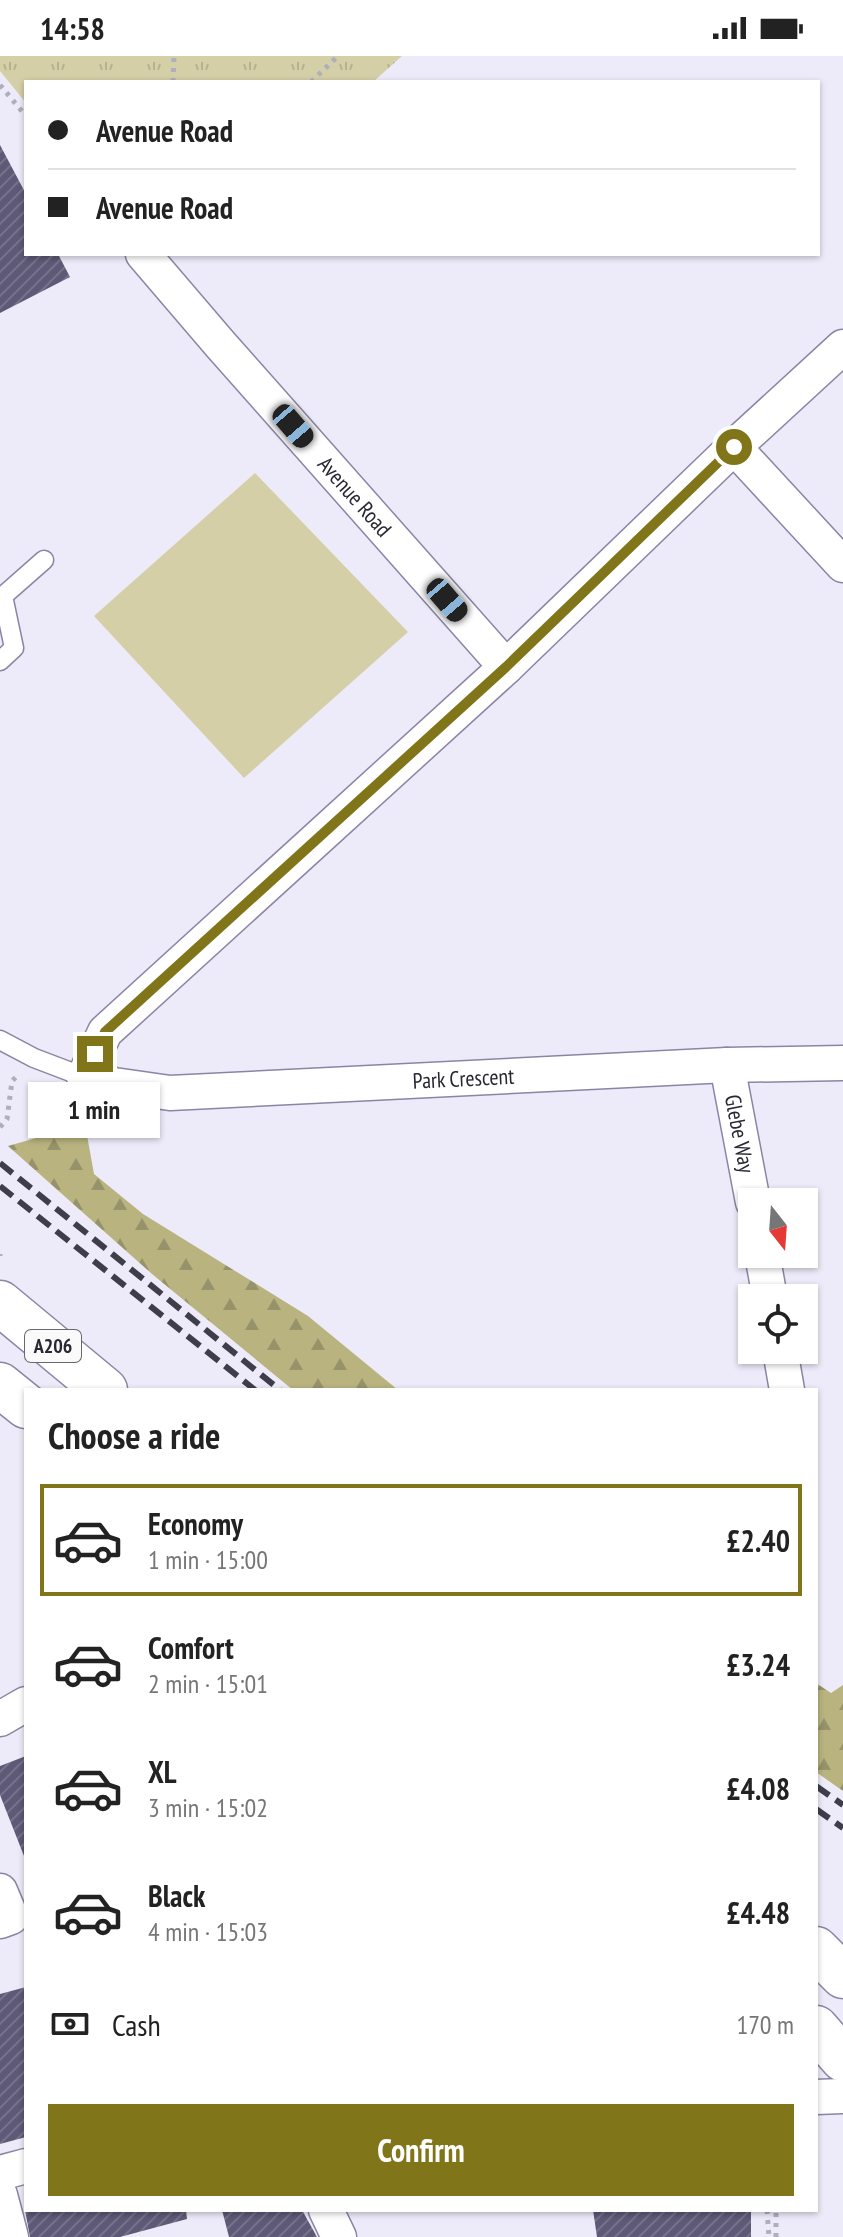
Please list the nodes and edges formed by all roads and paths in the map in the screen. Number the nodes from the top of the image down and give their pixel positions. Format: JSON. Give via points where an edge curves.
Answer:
{"nodes":[{"id":1,"x":174,"y":56,"type":"edge"},
{"id":2,"x":338,"y":56,"type":"edge"},
{"id":3,"x":173,"y":80,"type":"edge"},
{"id":4,"x":313,"y":80,"type":"edge"},
{"id":5,"x":0,"y":85,"type":"edge"},
{"id":6,"x":24,"y":114,"type":"edge"},
{"id":7,"x":145,"y":256,"type":"edge"},
{"id":8,"x":843,"y":347,"type":"edge"},
{"id":9,"x":734,"y":447,"type":"junction"},
{"id":10,"x":44,"y":560,"type":"dead end"},
{"id":11,"x":843,"y":565,"type":"edge"},
{"id":12,"x":0,"y":661,"type":"edge"},
{"id":13,"x":506,"y":667,"type":"junction"},
{"id":14,"x":0,"y":1040,"type":"edge"},
{"id":15,"x":34,"y":1058,"type":"junction"},
{"id":16,"x":843,"y":1063,"type":"edge"},
{"id":17,"x":727,"y":1065,"type":"junction"},
{"id":18,"x":84,"y":1077,"type":"junction"},
{"id":19,"x":2,"y":1126,"type":"edge"},
{"id":20,"x":750,"y":1188,"type":"edge"},
{"id":21,"x":0,"y":1303,"type":"edge"},
{"id":22,"x":782,"y":1364,"type":"edge"},
{"id":23,"x":0,"y":1385,"type":"edge"},
{"id":24,"x":103,"y":1388,"type":"edge"},
{"id":25,"x":787,"y":1388,"type":"edge"},
{"id":26,"x":24,"y":1404,"type":"edge"},
{"id":27,"x":24,"y":1705,"type":"edge"},
{"id":28,"x":0,"y":1719,"type":"edge"},
{"id":29,"x":818,"y":1951,"type":"edge"},
{"id":30,"x":843,"y":1976,"type":"edge"},
{"id":31,"x":818,"y":2030,"type":"edge"},
{"id":32,"x":843,"y":2059,"type":"edge"},
{"id":33,"x":843,"y":2096,"type":"edge"},
{"id":34,"x":818,"y":2097,"type":"edge"},
{"id":35,"x":24,"y":2167,"type":"edge"},
{"id":36,"x":0,"y":2173,"type":"edge"},
{"id":37,"x":0,"y":2195,"type":"edge"},
{"id":38,"x":327,"y":2212,"type":"edge"},
{"id":39,"x":767,"y":2212,"type":"edge"},
{"id":40,"x":776,"y":2212,"type":"edge"},
{"id":41,"x":11,"y":2237,"type":"edge"},
{"id":42,"x":339,"y":2237,"type":"edge"},
{"id":43,"x":769,"y":2237,"type":"edge"},
{"id":44,"x":776,"y":2237,"type":"edge"}],
"edges":[{"from":1,"to":3,"type":"path"},
{"from":2,"to":4,"type":"path"},
{"from":5,"to":6,"type":"path"},
{"from":7,"to":13,"type":"street","name":"Avenue Road"},
{"from":8,"to":9,"type":"street"},
{"from":9,"to":11,"type":"street"},
{"from":9,"to":13,"type":"street"},
{"from":10,"to":12,"type":"lane","via":[[3,596],[14,648]]},
{"from":13,"to":18,"type":"street","via":[[105,1032]]},
{"from":14,"to":15,"type":"lane"},
{"from":15,"to":18,"type":"lane"},
{"from":15,"to":19,"type":"path","via":[[12,1081]]},
{"from":16,"to":17,"type":"street","name":"Park Crescent"},
{"from":17,"to":18,"type":"street","name":"Park Crescent","via":[[170,1093]]},
{"from":17,"to":20,"type":"street","name":"Glebe Way"},
{"from":21,"to":24,"type":"main road","number":"A206"},
{"from":22,"to":25,"type":"street"},
{"from":23,"to":26,"type":"main road"},
{"from":27,"to":28,"type":"street"},
{"from":29,"to":30,"type":"main road"},
{"from":31,"to":32,"type":"main road"},
{"from":33,"to":34,"type":"street"},
{"from":35,"to":36,"type":"street"},
{"from":37,"to":41,"type":"street"},
{"from":38,"to":42,"type":"street"},
{"from":39,"to":43,"type":"path"},
{"from":40,"to":44,"type":"path"}]}
